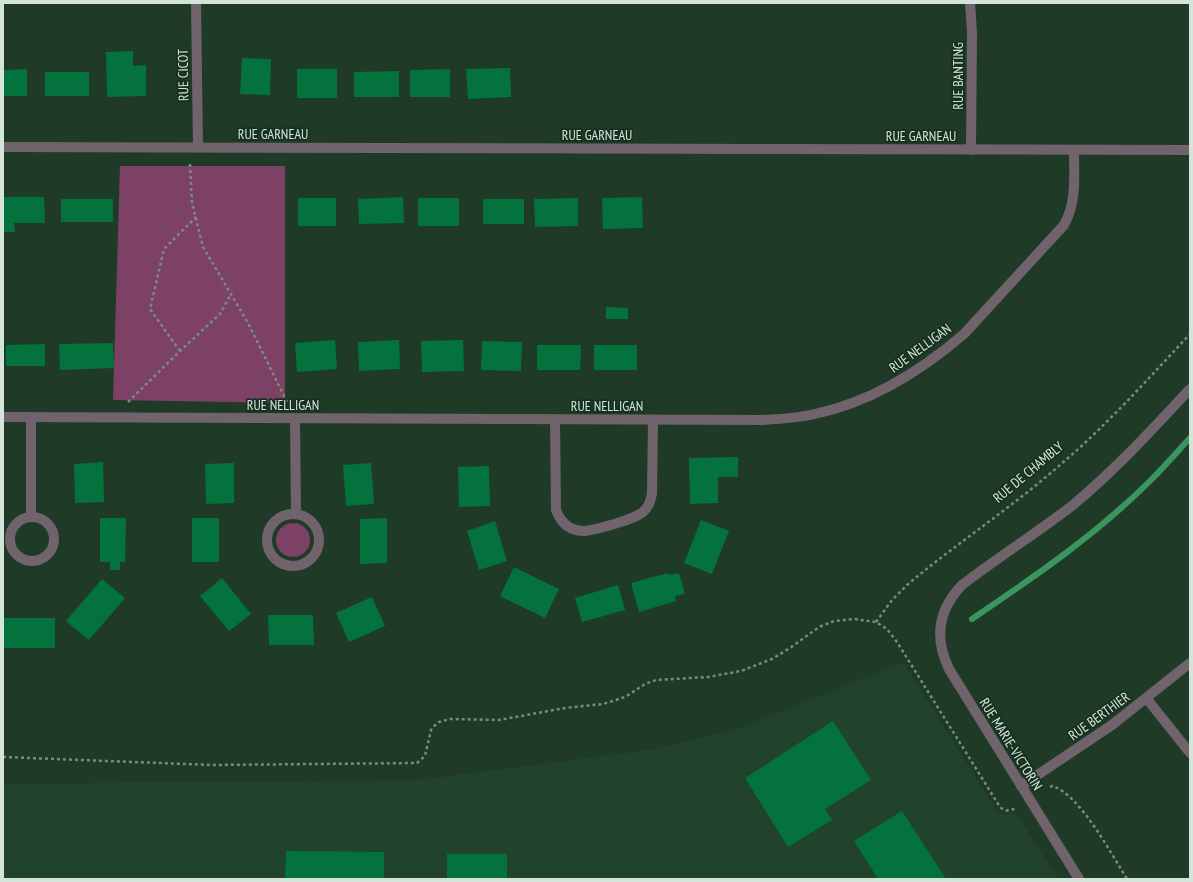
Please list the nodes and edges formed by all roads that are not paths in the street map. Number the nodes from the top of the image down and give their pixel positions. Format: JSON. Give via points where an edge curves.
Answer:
{"nodes":[{"id":1,"x":196,"y":3,"type":"edge"},
{"id":2,"x":970,"y":3,"type":"edge"},
{"id":3,"x":3,"y":147,"type":"edge"},
{"id":4,"x":194,"y":148,"type":"junction"},
{"id":5,"x":971,"y":150,"type":"junction"},
{"id":6,"x":1190,"y":150,"type":"edge"},
{"id":7,"x":1074,"y":151,"type":"junction"},
{"id":8,"x":1190,"y":389,"type":"edge"},
{"id":9,"x":3,"y":417,"type":"edge"},
{"id":10,"x":31,"y":417,"type":"junction"},
{"id":11,"x":295,"y":419,"type":"junction"},
{"id":12,"x":555,"y":420,"type":"junction"},
{"id":13,"x":653,"y":420,"type":"junction"},
{"id":14,"x":296,"y":514,"type":"junction"},
{"id":15,"x":31,"y":517,"type":"junction"},
{"id":16,"x":1190,"y":663,"type":"edge"},
{"id":17,"x":1147,"y":699,"type":"junction"},
{"id":18,"x":1190,"y":753,"type":"edge"},
{"id":19,"x":1021,"y":786,"type":"junction"},
{"id":20,"x":1079,"y":879,"type":"edge"}],
"edges":[{"from":1,"to":4,"type":"street","name":"RUE CICOT"},
{"from":2,"to":5,"type":"street","name":"RUE BANTING"},
{"from":3,"to":4,"type":"street","name":"RUE GARNEAU"},
{"from":4,"to":5,"type":"street","name":"RUE GARNEAU"},
{"from":5,"to":7,"type":"street","name":"RUE GARNEAU"},
{"from":6,"to":7,"type":"street","name":"RUE GARNEAU"},
{"from":7,"to":13,"type":"street","name":"RUE NELLIGAN","via":[[1073,203],[1064,225],[964,334],[908,376],[847,405],[809,415],[763,420]]},
{"from":8,"to":19,"type":"street","name":"RUE MARIE-VICTORIN","via":[[1145,438],[1089,490],[1041,529],[962,585],[950,599],[942,616],[939,634],[945,661],[959,688]]},
{"from":9,"to":10,"type":"street","name":"RUE NELLIGAN"},
{"from":10,"to":11,"type":"street","name":"RUE NELLIGAN"},
{"from":10,"to":15,"type":"street"},
{"from":11,"to":12,"type":"street","name":"RUE NELLIGAN"},
{"from":11,"to":14,"type":"street"},
{"from":12,"to":13,"type":"street","name":"RUE NELLIGAN"},
{"from":12,"to":13,"type":"street","via":[[556,510],[561,520],[569,527],[585,531],[633,517],[647,508],[652,493]]},
{"from":14,"to":14,"type":"street","via":[[288,514],[273,523],[267,538],[272,554],[277,561],[285,565],[301,565],[309,561],[318,546],[317,529],[312,522]]},
{"from":15,"to":15,"type":"street","via":[[13,527],[10,541],[11,547],[20,558],[34,562],[48,555],[52,549],[54,534],[45,521]]},
{"from":16,"to":17,"type":"street","name":"RUE BERTHIER"},
{"from":17,"to":18,"type":"street"},
{"from":17,"to":19,"type":"street","name":"RUE BERTHIER"},
{"from":19,"to":20,"type":"street","name":"RUE MARIE-VICTORIN"}]}
